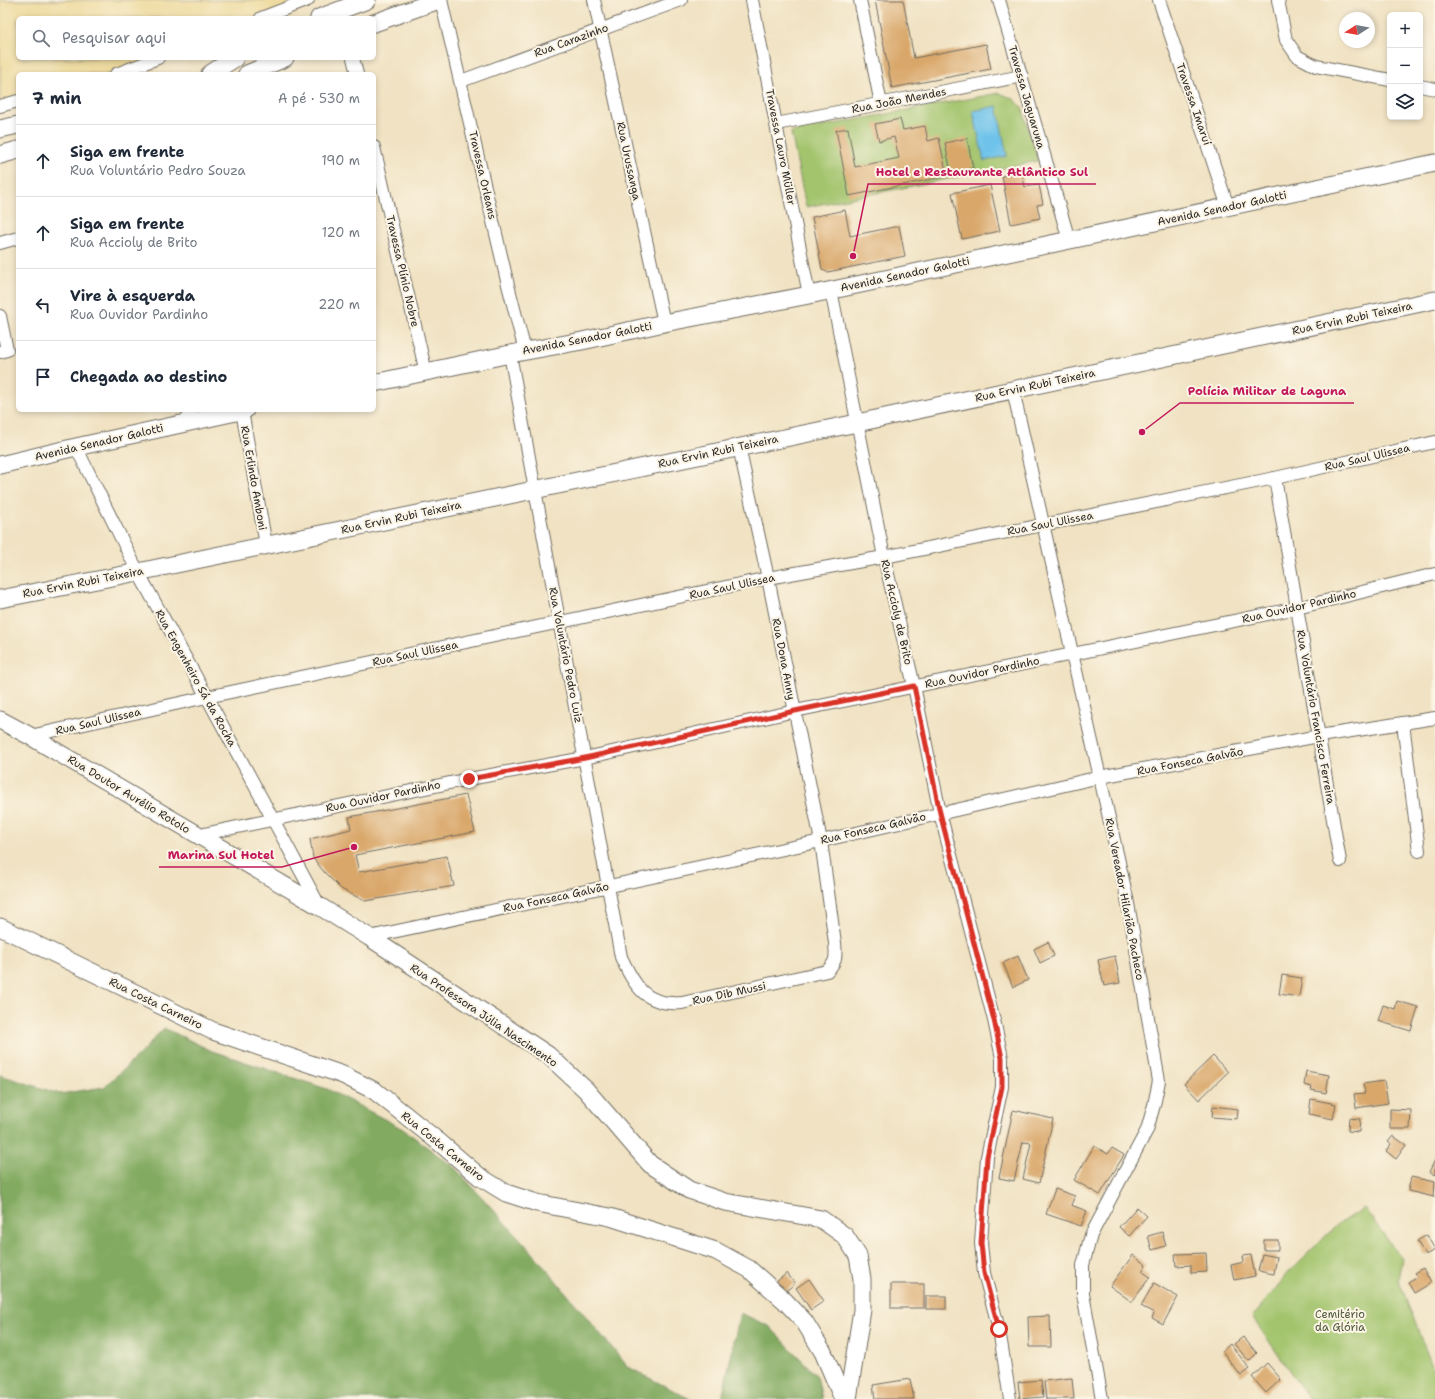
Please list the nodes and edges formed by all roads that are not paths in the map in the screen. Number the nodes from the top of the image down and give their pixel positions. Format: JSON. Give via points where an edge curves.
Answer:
{"nodes":[{"id":1,"x":308,"y":0,"type":"edge"},
{"id":2,"x":366,"y":0,"type":"edge"},
{"id":3,"x":440,"y":0,"type":"edge"},
{"id":4,"x":594,"y":0,"type":"edge"},
{"id":5,"x":681,"y":0,"type":"edge"},
{"id":6,"x":752,"y":0,"type":"edge"},
{"id":7,"x":860,"y":0,"type":"edge"},
{"id":8,"x":999,"y":0,"type":"edge"},
{"id":9,"x":1159,"y":0,"type":"edge"},
{"id":10,"x":1278,"y":0,"type":"edge"},
{"id":11,"x":266,"y":16,"type":"edge"},
{"id":12,"x":324,"y":16,"type":"edge"},
{"id":13,"x":376,"y":22,"type":"edge"},
{"id":14,"x":600,"y":30,"type":"junction"},
{"id":15,"x":153,"y":60,"type":"edge"},
{"id":16,"x":233,"y":60,"type":"edge"},
{"id":17,"x":280,"y":60,"type":"edge"},
{"id":18,"x":354,"y":60,"type":"edge"},
{"id":19,"x":121,"y":72,"type":"edge"},
{"id":20,"x":213,"y":72,"type":"edge"},
{"id":21,"x":253,"y":72,"type":"edge"},
{"id":22,"x":356,"y":72,"type":"edge"},
{"id":23,"x":1022,"y":76,"type":"junction"},
{"id":24,"x":1387,"y":79,"type":"edge"},
{"id":25,"x":461,"y":81,"type":"junction"},
{"id":26,"x":1423,"y":87,"type":"edge"},
{"id":27,"x":1435,"y":89,"type":"edge"},
{"id":28,"x":16,"y":102,"type":"edge"},
{"id":29,"x":881,"y":104,"type":"junction"},
{"id":30,"x":0,"y":106,"type":"edge"},
{"id":31,"x":776,"y":124,"type":"junction"},
{"id":32,"x":16,"y":125,"type":"edge"},
{"id":33,"x":0,"y":129,"type":"edge"},
{"id":34,"x":16,"y":151,"type":"edge"},
{"id":35,"x":0,"y":155,"type":"edge"},
{"id":36,"x":376,"y":156,"type":"edge"},
{"id":37,"x":1435,"y":163,"type":"edge"},
{"id":38,"x":1228,"y":207,"type":"junction"},
{"id":39,"x":16,"y":238,"type":"edge"},
{"id":40,"x":1069,"y":240,"type":"junction"},
{"id":41,"x":0,"y":242,"type":"edge"},
{"id":42,"x":831,"y":290,"type":"junction"},
{"id":43,"x":809,"y":295,"type":"junction"},
{"id":44,"x":1435,"y":300,"type":"edge"},
{"id":45,"x":0,"y":316,"type":"edge"},
{"id":46,"x":664,"y":323,"type":"junction"},
{"id":47,"x":4,"y":351,"type":"edge"},
{"id":48,"x":517,"y":352,"type":"junction"},
{"id":49,"x":426,"y":373,"type":"junction"},
{"id":50,"x":376,"y":383,"type":"edge"},
{"id":51,"x":1013,"y":390,"type":"junction"},
{"id":52,"x":226,"y":412,"type":"edge"},
{"id":53,"x":244,"y":412,"type":"edge"},
{"id":54,"x":189,"y":416,"type":"edge"},
{"id":55,"x":857,"y":423,"type":"junction"},
{"id":56,"x":1435,"y":442,"type":"edge"},
{"id":57,"x":76,"y":447,"type":"junction"},
{"id":58,"x":739,"y":447,"type":"junction"},
{"id":59,"x":0,"y":465,"type":"edge"},
{"id":60,"x":1275,"y":478,"type":"junction"},
{"id":61,"x":535,"y":490,"type":"junction"},
{"id":62,"x":1043,"y":524,"type":"junction"},
{"id":63,"x":266,"y":545,"type":"junction"},
{"id":64,"x":884,"y":557,"type":"junction"},
{"id":65,"x":138,"y":572,"type":"junction"},
{"id":66,"x":1435,"y":574,"type":"edge"},
{"id":67,"x":768,"y":578,"type":"junction"},
{"id":68,"x":0,"y":599,"type":"edge"},
{"id":69,"x":1297,"y":608,"type":"junction"},
{"id":70,"x":559,"y":622,"type":"junction"},
{"id":71,"x":1072,"y":654,"type":"junction"},
{"id":72,"x":914,"y":686,"type":"junction"},
{"id":73,"x":207,"y":697,"type":"junction"},
{"id":74,"x":795,"y":711,"type":"junction"},
{"id":75,"x":1435,"y":718,"type":"edge"},
{"id":76,"x":0,"y":720,"type":"edge"},
{"id":77,"x":1403,"y":723,"type":"junction"},
{"id":78,"x":30,"y":736,"type":"junction"},
{"id":79,"x":1319,"y":736,"type":"junction"},
{"id":80,"x":585,"y":758,"type":"junction"},
{"id":81,"x":1100,"y":777,"type":"junction"},
{"id":82,"x":940,"y":813,"type":"junction"},
{"id":83,"x":272,"y":819,"type":"junction"},
{"id":84,"x":199,"y":835,"type":"junction"},
{"id":85,"x":821,"y":841,"type":"junction"},
{"id":86,"x":1418,"y":851,"type":"dead end"},
{"id":87,"x":1340,"y":861,"type":"dead end"},
{"id":88,"x":607,"y":886,"type":"junction"},
{"id":89,"x":319,"y":906,"type":"junction"},
{"id":90,"x":0,"y":926,"type":"edge"},
{"id":91,"x":369,"y":937,"type":"junction"},
{"id":92,"x":836,"y":943,"type":"joint"},
{"id":93,"x":621,"y":957,"type":"joint"},
{"id":94,"x":843,"y":1399,"type":"edge"},
{"id":95,"x":848,"y":1399,"type":"edge"},
{"id":96,"x":1010,"y":1399,"type":"edge"},
{"id":97,"x":1102,"y":1399,"type":"edge"}],
"edges":[{"from":1,"to":11,"type":"street"},
{"from":2,"to":12,"type":"main road"},
{"from":3,"to":13,"type":"main road"},
{"from":3,"to":25,"type":"street","name":"Travessa Orleans"},
{"from":4,"to":14,"type":"street","name":"Rua Urussanga"},
{"from":5,"to":14,"type":"street","name":"Rua Carazinho"},
{"from":6,"to":31,"type":"street","name":"Travessa Lauro Müller"},
{"from":7,"to":29,"type":"street"},
{"from":8,"to":23,"type":"street","name":"Travessa Jaguaruna"},
{"from":9,"to":38,"type":"street","name":"Travessa Imaruí"},
{"from":10,"to":24,"type":"street","via":[[1286,40],[1297,56],[1316,66]]},
{"from":14,"to":25,"type":"street","name":"Rua Carazinho"},
{"from":14,"to":46,"type":"street","name":"Rua Urussanga"},
{"from":15,"to":19,"type":"street"},
{"from":16,"to":20,"type":"main road"},
{"from":17,"to":21,"type":"main road"},
{"from":18,"to":22,"type":"street"},
{"from":23,"to":29,"type":"street","name":"Rua João Mendes"},
{"from":23,"to":40,"type":"street","name":"Travessa Jaguaruna"},
{"from":25,"to":48,"type":"street","name":"Travessa Orleans","via":[[508,285]]},
{"from":26,"to":27,"type":"street"},
{"from":28,"to":30,"type":"street"},
{"from":29,"to":31,"type":"street","name":"Rua João Mendes"},
{"from":31,"to":43,"type":"street","name":"Travessa Lauro Müller"},
{"from":32,"to":33,"type":"main road"},
{"from":34,"to":35,"type":"main road"},
{"from":36,"to":49,"type":"street","name":"Travessa Plínio Nobre"},
{"from":37,"to":38,"type":"main road","name":"Avenida Senador Galotti"},
{"from":38,"to":40,"type":"main road","name":"Avenida Senador Galotti"},
{"from":39,"to":41,"type":"street"},
{"from":40,"to":42,"type":"main road","name":"Avenida Senador Galotti"},
{"from":42,"to":43,"type":"main road","name":"Avenida Senador Galotti"},
{"from":42,"to":55,"type":"street","name":"Rua Accioly de Brito"},
{"from":43,"to":46,"type":"main road","name":"Avenida Senador Galotti"},
{"from":44,"to":51,"type":"main road","name":"Rua Ervin Rubi Teixeira"},
{"from":45,"to":47,"type":"street"},
{"from":46,"to":48,"type":"main road","name":"Avenida Senador Galotti"},
{"from":48,"to":49,"type":"main road","name":"Avenida Senador Galotti"},
{"from":48,"to":61,"type":"street","name":"Rua Voluntário Pedro Luiz"},
{"from":49,"to":50,"type":"main road","name":"Avenida Senador Galotti"},
{"from":51,"to":55,"type":"main road","name":"Rua Ervin Rubi Teixeira"},
{"from":51,"to":62,"type":"street","name":"Rua Vereador Hilarião Pacheco"},
{"from":52,"to":54,"type":"main road","name":"Avenida Senador Galotti"},
{"from":53,"to":63,"type":"street","name":"Rua Erlindo Amboni"},
{"from":54,"to":57,"type":"main road","name":"Avenida Senador Galotti"},
{"from":55,"to":58,"type":"main road","name":"Rua Ervin Rubi Teixeira"},
{"from":55,"to":64,"type":"street","name":"Rua Accioly de Brito"},
{"from":56,"to":60,"type":"street","name":"Rua Saul Ulissea"},
{"from":57,"to":59,"type":"main road","name":"Avenida Senador Galotti"},
{"from":57,"to":65,"type":"street","name":"Rua Engenheiro Sá da Rocha"},
{"from":58,"to":61,"type":"main road","name":"Rua Ervin Rubi Teixeira"},
{"from":58,"to":67,"type":"street","name":"Rua Dona Anny"},
{"from":60,"to":62,"type":"street","name":"Rua Saul Ulissea"},
{"from":60,"to":69,"type":"street","name":"Rua Voluntário Francisco Ferreira"},
{"from":61,"to":63,"type":"main road","name":"Rua Ervin Rubi Teixeira"},
{"from":61,"to":70,"type":"street","name":"Rua Voluntário Pedro Luiz"},
{"from":62,"to":64,"type":"street","name":"Rua Saul Ulissea"},
{"from":62,"to":71,"type":"street","name":"Rua Vereador Hilarião Pacheco"},
{"from":63,"to":65,"type":"main road","name":"Rua Ervin Rubi Teixeira"},
{"from":64,"to":67,"type":"street","name":"Rua Saul Ulissea"},
{"from":64,"to":72,"type":"street","name":"Rua Accioly de Brito"},
{"from":65,"to":68,"type":"main road","name":"Rua Ervin Rubi Teixeira"},
{"from":65,"to":73,"type":"street","name":"Rua Engenheiro Sá da Rocha"},
{"from":66,"to":69,"type":"street","name":"Rua Ouvidor Pardinho"},
{"from":67,"to":70,"type":"street","name":"Rua Saul Ulissea"},
{"from":67,"to":74,"type":"street","name":"Rua Dona Anny"},
{"from":69,"to":71,"type":"street","name":"Rua Ouvidor Pardinho"},
{"from":69,"to":79,"type":"street","name":"Rua Voluntário Francisco Ferreira"},
{"from":70,"to":73,"type":"street","name":"Rua Saul Ulissea"},
{"from":70,"to":80,"type":"street","name":"Rua Voluntário Pedro Luiz"},
{"from":71,"to":72,"type":"street","name":"Rua Ouvidor Pardinho"},
{"from":71,"to":81,"type":"street","name":"Rua Vereador Hilarião Pacheco"},
{"from":72,"to":74,"type":"street","name":"Rua Ouvidor Pardinho"},
{"from":72,"to":82,"type":"street","name":"Rua Accioly de Brito"},
{"from":73,"to":78,"type":"street","name":"Rua Saul Ulissea"},
{"from":73,"to":83,"type":"street","name":"Rua Engenheiro Sá da Rocha"},
{"from":74,"to":80,"type":"street","name":"Rua Ouvidor Pardinho"},
{"from":74,"to":85,"type":"street","name":"Rua Dona Anny"},
{"from":75,"to":77,"type":"street","name":"Rua Fonseca Galvão"},
{"from":76,"to":78,"type":"main road","name":"Rua Doutor Aurélio Rotolo"},
{"from":77,"to":79,"type":"street","name":"Rua Fonseca Galvão"},
{"from":77,"to":86,"type":"street"},
{"from":78,"to":84,"type":"main road","name":"Rua Doutor Aurélio Rotolo"},
{"from":79,"to":81,"type":"street","name":"Rua Fonseca Galvão"},
{"from":79,"to":87,"type":"street","name":"Rua Voluntário Francisco Ferreira"},
{"from":80,"to":83,"type":"street","name":"Rua Ouvidor Pardinho"},
{"from":80,"to":88,"type":"street","name":"Rua Voluntário Pedro Luiz"},
{"from":81,"to":82,"type":"street","name":"Rua Fonseca Galvão"},
{"from":81,"to":97,"type":"street","name":"Rua Vereador Hilarião Pacheco","via":[[1127,898],[1159,1081],[1147,1130],[1092,1235],[1083,1265],[1083,1294]]},
{"from":82,"to":85,"type":"street","name":"Rua Fonseca Galvão"},
{"from":82,"to":96,"type":"street","name":"Rua Accioly de Brito","via":[[1002,1058],[1002,1087],[987,1157],[981,1243],[984,1273],[999,1329]]},
{"from":83,"to":84,"type":"street","name":"Rua Ouvidor Pardinho"},
{"from":83,"to":89,"type":"street","name":"Rua Engenheiro Sá da Rocha"},
{"from":84,"to":89,"type":"main road","name":"Rua Doutor Aurélio Rotolo"},
{"from":85,"to":88,"type":"street","name":"Rua Fonseca Galvão"},
{"from":85,"to":92,"type":"street","name":"Rua Dona Anny"},
{"from":88,"to":91,"type":"street","name":"Rua Fonseca Galvão"},
{"from":88,"to":93,"type":"street","name":"Rua Voluntário Pedro Luiz"},
{"from":89,"to":91,"type":"main road","name":"Rua Professora Júlia Nascimento"},
{"from":90,"to":94,"type":"main road","name":"Rua Costa Carneiro","via":[[213,1031],[343,1075],[375,1091],[480,1177],[506,1193],[536,1203],[610,1217],[716,1251],[749,1269],[804,1321],[823,1352]]},
{"from":91,"to":95,"type":"main road","name":"Rua Professora Júlia Nascimento","via":[[548,1055],[586,1090],[650,1164],[688,1190],[724,1202],[821,1219],[845,1236],[858,1256],[862,1279],[862,1310]]},
{"from":92,"to":93,"type":"street","name":"Rua Dib Mussi","via":[[836,960],[827,971],[676,1004],[656,1001],[642,992],[630,978]]}]}
